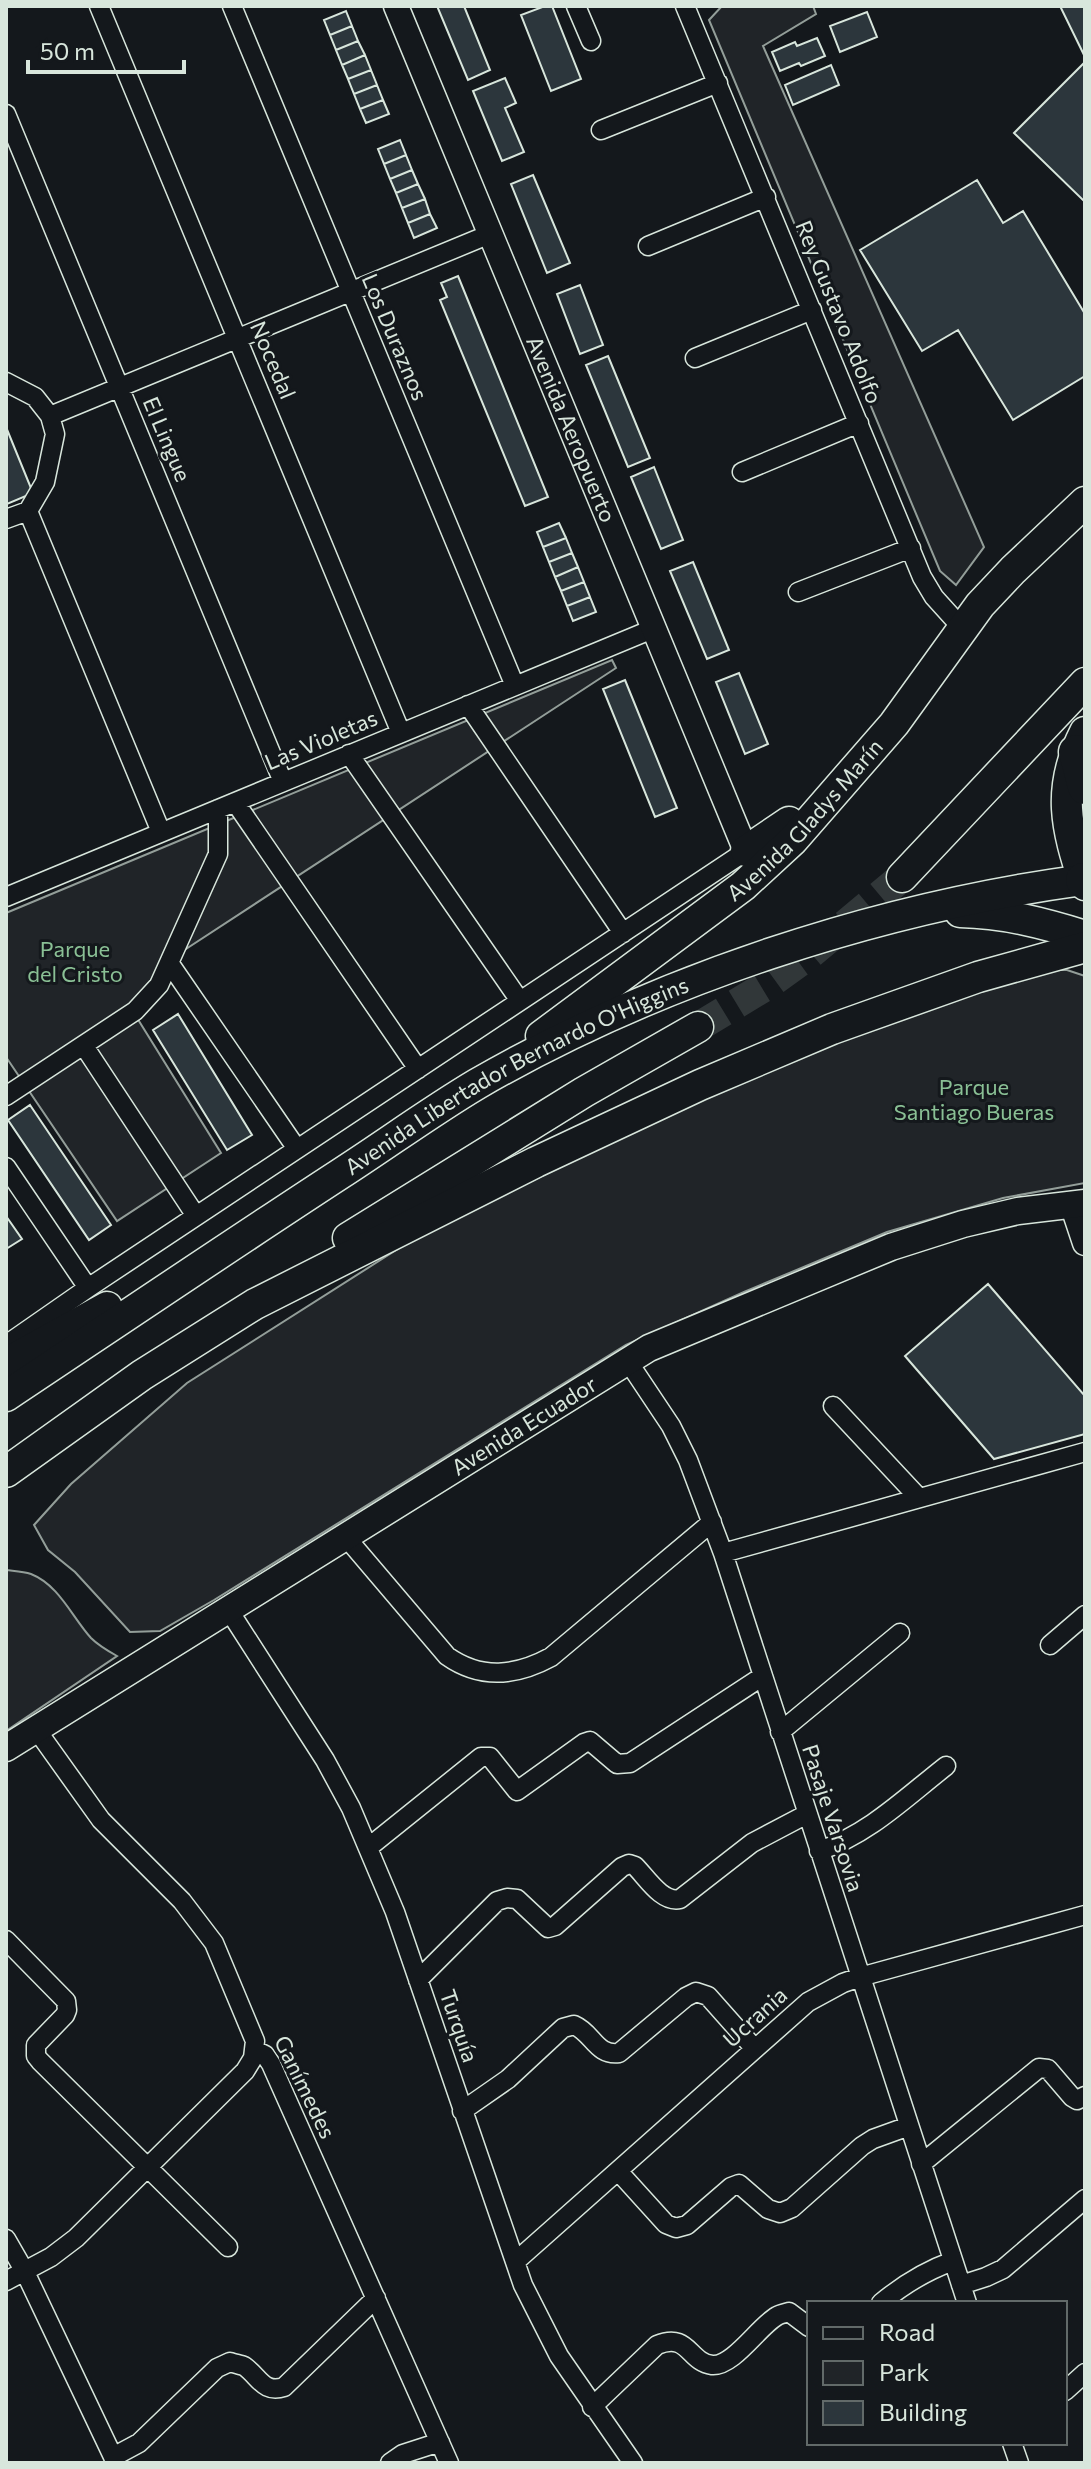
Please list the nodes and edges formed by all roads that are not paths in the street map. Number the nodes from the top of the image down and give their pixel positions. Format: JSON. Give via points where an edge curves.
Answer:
{"nodes":[{"id":1,"x":99,"y":6,"type":"edge"},
{"id":2,"x":232,"y":6,"type":"edge"},
{"id":3,"x":396,"y":6,"type":"edge"},
{"id":4,"x":576,"y":6,"type":"edge"},
{"id":5,"x":685,"y":6,"type":"edge"},
{"id":6,"x":591,"y":41,"type":"dead end"},
{"id":7,"x":718,"y":83,"type":"junction"},
{"id":8,"x":6,"y":114,"type":"edge"},
{"id":9,"x":601,"y":130,"type":"dead end"},
{"id":10,"x":766,"y":197,"type":"junction"},
{"id":11,"x":490,"y":234,"type":"junction"},
{"id":12,"x":648,"y":246,"type":"dead end"},
{"id":13,"x":350,"y":292,"type":"junction"},
{"id":14,"x":812,"y":310,"type":"junction"},
{"id":15,"x":238,"y":339,"type":"junction"},
{"id":16,"x":695,"y":358,"type":"dead end"},
{"id":17,"x":6,"y":382,"type":"edge"},
{"id":18,"x":119,"y":387,"type":"junction"},
{"id":19,"x":50,"y":416,"type":"junction"},
{"id":20,"x":859,"y":423,"type":"junction"},
{"id":21,"x":742,"y":472,"type":"dead end"},
{"id":22,"x":1085,"y":502,"type":"edge"},
{"id":23,"x":28,"y":511,"type":"junction"},
{"id":24,"x":6,"y":519,"type":"edge"},
{"id":25,"x":911,"y":548,"type":"junction"},
{"id":26,"x":798,"y":592,"type":"dead end"},
{"id":27,"x":655,"y":628,"type":"junction"},
{"id":28,"x":962,"y":628,"type":"junction"},
{"id":29,"x":1085,"y":683,"type":"edge"},
{"id":30,"x":515,"y":686,"type":"junction"},
{"id":31,"x":468,"y":705,"type":"junction"},
{"id":32,"x":401,"y":733,"type":"junction"},
{"id":33,"x":1081,"y":742,"type":"edge"},
{"id":34,"x":349,"y":754,"type":"junction"},
{"id":35,"x":860,"y":766,"type":"junction"},
{"id":36,"x":283,"y":782,"type":"junction"},
{"id":37,"x":1085,"y":787,"type":"edge"},
{"id":38,"x":226,"y":806,"type":"junction"},
{"id":39,"x":161,"y":832,"type":"junction"},
{"id":40,"x":746,"y":851,"type":"junction"},
{"id":41,"x":902,"y":877,"type":"tunnel mouth"},
{"id":42,"x":1084,"y":882,"type":"edge"},
{"id":43,"x":6,"y":897,"type":"edge"},
{"id":44,"x":906,"y":915,"type":"junction"},
{"id":45,"x":623,"y":933,"type":"junction"},
{"id":46,"x":1085,"y":936,"type":"edge"},
{"id":47,"x":1085,"y":947,"type":"edge"},
{"id":48,"x":170,"y":964,"type":"junction"},
{"id":49,"x":520,"y":1001,"type":"junction"},
{"id":50,"x":698,"y":1027,"type":"tunnel mouth"},
{"id":51,"x":84,"y":1046,"type":"junction"},
{"id":52,"x":418,"y":1069,"type":"junction"},
{"id":53,"x":476,"y":1085,"type":"junction"},
{"id":54,"x":6,"y":1096,"type":"edge"},
{"id":55,"x":297,"y":1149,"type":"junction"},
{"id":56,"x":6,"y":1167,"type":"edge"},
{"id":57,"x":1079,"y":1204,"type":"edge"},
{"id":58,"x":196,"y":1216,"type":"junction"},
{"id":59,"x":251,"y":1233,"type":"junction"},
{"id":60,"x":1085,"y":1243,"type":"edge"},
{"id":61,"x":88,"y":1288,"type":"junction"},
{"id":62,"x":255,"y":1304,"type":"junction"},
{"id":63,"x":6,"y":1345,"type":"edge"},
{"id":64,"x":627,"y":1360,"type":"junction"},
{"id":65,"x":6,"y":1363,"type":"edge"},
{"id":66,"x":6,"y":1396,"type":"edge"},
{"id":67,"x":833,"y":1406,"type":"dead end"},
{"id":68,"x":1085,"y":1452,"type":"edge"},
{"id":69,"x":6,"y":1472,"type":"edge"},
{"id":70,"x":919,"y":1498,"type":"junction"},
{"id":71,"x":712,"y":1522,"type":"junction"},
{"id":72,"x":345,"y":1536,"type":"junction"},
{"id":73,"x":723,"y":1553,"type":"junction"},
{"id":74,"x":228,"y":1609,"type":"junction"},
{"id":75,"x":1085,"y":1615,"type":"edge"},
{"id":76,"x":900,"y":1633,"type":"dead end"},
{"id":77,"x":1050,"y":1645,"type":"dead end"},
{"id":78,"x":763,"y":1676,"type":"junction"},
{"id":79,"x":36,"y":1729,"type":"junction"},
{"id":80,"x":780,"y":1732,"type":"junction"},
{"id":81,"x":6,"y":1748,"type":"edge"},
{"id":82,"x":946,"y":1766,"type":"dead end"},
{"id":83,"x":807,"y":1814,"type":"junction"},
{"id":84,"x":369,"y":1847,"type":"junction"},
{"id":85,"x":819,"y":1851,"type":"junction"},
{"id":86,"x":1085,"y":1915,"type":"edge"},
{"id":87,"x":6,"y":1940,"type":"edge"},
{"id":88,"x":860,"y":1977,"type":"junction"},
{"id":89,"x":418,"y":1980,"type":"junction"},
{"id":90,"x":755,"y":2049,"type":"junction"},
{"id":91,"x":255,"y":2050,"type":"junction"},
{"id":92,"x":1085,"y":2096,"type":"edge"},
{"id":93,"x":462,"y":2111,"type":"junction"},
{"id":94,"x":909,"y":2126,"type":"junction"},
{"id":95,"x":921,"y":2164,"type":"junction"},
{"id":96,"x":148,"y":2167,"type":"junction"},
{"id":97,"x":618,"y":2171,"type":"junction"},
{"id":98,"x":1085,"y":2199,"type":"edge"},
{"id":99,"x":6,"y":2239,"type":"edge"},
{"id":100,"x":228,"y":2247,"type":"dead end"},
{"id":101,"x":953,"y":2261,"type":"junction"},
{"id":102,"x":515,"y":2262,"type":"junction"},
{"id":103,"x":25,"y":2272,"type":"junction"},
{"id":104,"x":6,"y":2281,"type":"edge"},
{"id":105,"x":964,"y":2294,"type":"edge"},
{"id":106,"x":376,"y":2298,"type":"junction"},
{"id":107,"x":883,"y":2301,"type":"edge"},
{"id":108,"x":807,"y":2326,"type":"edge"},
{"id":109,"x":1085,"y":2373,"type":"edge"},
{"id":110,"x":1067,"y":2389,"type":"edge"},
{"id":111,"x":592,"y":2407,"type":"junction"},
{"id":112,"x":440,"y":2442,"type":"junction"},
{"id":113,"x":114,"y":2460,"type":"edge"},
{"id":114,"x":390,"y":2463,"type":"edge"},
{"id":115,"x":449,"y":2463,"type":"edge"},
{"id":116,"x":633,"y":2463,"type":"edge"}],
"edges":[{"from":1,"to":15,"type":"street","name":"Nocedal"},
{"from":2,"to":13,"type":"street","name":"Los Duraznos"},
{"from":3,"to":11,"type":"street","name":"Avenida Aeropuerto"},
{"from":4,"to":6,"type":"street"},
{"from":5,"to":7,"type":"street","name":"Rey Gustavo Adolfo"},
{"from":7,"to":9,"type":"street"},
{"from":7,"to":10,"type":"street","name":"Rey Gustavo Adolfo"},
{"from":8,"to":18,"type":"street","name":"El Lingue"},
{"from":10,"to":12,"type":"street"},
{"from":10,"to":14,"type":"street","name":"Rey Gustavo Adolfo"},
{"from":11,"to":13,"type":"street"},
{"from":11,"to":27,"type":"street","name":"Avenida Aeropuerto"},
{"from":13,"to":15,"type":"street"},
{"from":13,"to":30,"type":"street","name":"Los Duraznos"},
{"from":14,"to":16,"type":"street"},
{"from":14,"to":20,"type":"street","name":"Rey Gustavo Adolfo"},
{"from":15,"to":18,"type":"street"},
{"from":15,"to":32,"type":"street","name":"Nocedal"},
{"from":17,"to":19,"type":"street","via":[[35,397]]},
{"from":18,"to":19,"type":"street"},
{"from":18,"to":36,"type":"street","name":"El Lingue"},
{"from":19,"to":23,"type":"street","via":[[55,434],[45,482]]},
{"from":20,"to":21,"type":"street"},
{"from":20,"to":25,"type":"street","name":"Rey Gustavo Adolfo"},
{"from":22,"to":28,"type":"main road","name":"Avenida Gladys Marín","via":[[1013,570]]},
{"from":23,"to":24,"type":"street"},
{"from":23,"to":39,"type":"street"},
{"from":25,"to":26,"type":"street"},
{"from":25,"to":28,"type":"street","name":"Rey Gustavo Adolfo","via":[[934,597]]},
{"from":27,"to":30,"type":"street","name":"Las Violetas"},
{"from":27,"to":40,"type":"street","name":"Avenida Aeropuerto"},
{"from":28,"to":35,"type":"main road","name":"Avenida Gladys Marín"},
{"from":29,"to":41,"type":"main road"},
{"from":30,"to":31,"type":"street","name":"Las Violetas"},
{"from":31,"to":32,"type":"street","name":"Las Violetas"},
{"from":31,"to":45,"type":"street"},
{"from":32,"to":34,"type":"street","name":"Las Violetas"},
{"from":33,"to":37,"type":"highway"},
{"from":33,"to":42,"type":"main road","via":[[1067,780],[1066,817]]},
{"from":34,"to":36,"type":"street","name":"Las Violetas"},
{"from":34,"to":49,"type":"street"},
{"from":35,"to":40,"type":"main road"},
{"from":35,"to":53,"type":"main road","name":"Avenida Gladys Marín","via":[[743,886]]},
{"from":36,"to":38,"type":"street","name":"Las Violetas"},
{"from":38,"to":39,"type":"street","name":"Las Violetas"},
{"from":38,"to":48,"type":"street","via":[[218,854]]},
{"from":38,"to":52,"type":"street"},
{"from":39,"to":43,"type":"street","name":"Las Violetas"},
{"from":40,"to":45,"type":"street","name":"Avenida Libertador Bernardo O'Higgins"},
{"from":42,"to":44,"type":"main road","name":"Avenida Libertador Bernardo O'Higgins","via":[[1005,892]]},
{"from":44,"to":46,"type":"main road","via":[[997,913]]},
{"from":44,"to":53,"type":"main road","name":"Avenida Libertador Bernardo O'Higgins","via":[[724,971],[598,1023]]},
{"from":45,"to":49,"type":"street","name":"Avenida Libertador Bernardo O'Higgins"},
{"from":47,"to":62,"type":"main road","via":[[900,1004],[766,1057],[536,1162]]},
{"from":48,"to":51,"type":"street","via":[[135,1011]]},
{"from":48,"to":55,"type":"street"},
{"from":49,"to":52,"type":"street","name":"Avenida Libertador Bernardo O'Higgins"},
{"from":50,"to":62,"type":"main road","via":[[487,1150]]},
{"from":51,"to":54,"type":"street"},
{"from":51,"to":58,"type":"street"},
{"from":52,"to":55,"type":"street","name":"Avenida Libertador Bernardo O'Higgins"},
{"from":53,"to":59,"type":"main road","name":"Avenida Libertador Bernardo O'Higgins"},
{"from":55,"to":58,"type":"street","name":"Avenida Libertador Bernardo O'Higgins"},
{"from":56,"to":61,"type":"street"},
{"from":57,"to":60,"type":"street"},
{"from":57,"to":64,"type":"main road","name":"Avenida Ecuador","via":[[1018,1211],[891,1247]]},
{"from":58,"to":61,"type":"street","name":"Avenida Libertador Bernardo O'Higgins"},
{"from":59,"to":65,"type":"main road","via":[[145,1283]]},
{"from":59,"to":66,"type":"main road","name":"Avenida Libertador Bernardo O'Higgins"},
{"from":61,"to":63,"type":"street","name":"Avenida Libertador Bernardo O'Higgins"},
{"from":62,"to":69,"type":"main road","via":[[142,1375]]},
{"from":64,"to":71,"type":"street","name":"Pasaje Varsovia","via":[[671,1426]]},
{"from":64,"to":72,"type":"main road","name":"Avenida Ecuador"},
{"from":67,"to":70,"type":"street"},
{"from":68,"to":70,"type":"street"},
{"from":70,"to":73,"type":"street"},
{"from":71,"to":72,"type":"street","via":[[551,1657],[522,1670],[488,1674],[447,1656]]},
{"from":71,"to":73,"type":"street","name":"Pasaje Varsovia"},
{"from":72,"to":74,"type":"main road","name":"Avenida Ecuador"},
{"from":73,"to":78,"type":"street","name":"Pasaje Varsovia"},
{"from":74,"to":79,"type":"main road","name":"Avenida Ecuador"},
{"from":74,"to":84,"type":"street","name":"Turquía","via":[[332,1772]]},
{"from":75,"to":77,"type":"street"},
{"from":76,"to":80,"type":"street"},
{"from":78,"to":80,"type":"street","name":"Pasaje Varsovia"},
{"from":78,"to":84,"type":"street","via":[[630,1763],[617,1764],[590,1741],[517,1791],[490,1757],[481,1757]]},
{"from":79,"to":81,"type":"main road","name":"Avenida Ecuador"},
{"from":79,"to":91,"type":"street","name":"Ganímedes","via":[[94,1812],[206,1930],[253,2032]]},
{"from":80,"to":83,"type":"street","name":"Pasaje Varsovia"},
{"from":82,"to":85,"type":"street","via":[[867,1829]]},
{"from":83,"to":85,"type":"street","name":"Pasaje Varsovia"},
{"from":83,"to":89,"type":"street","via":[[752,1843],[680,1899],[665,1897],[629,1864],[548,1928],[517,1899],[497,1901]]},
{"from":84,"to":89,"type":"street","name":"Turquía"},
{"from":85,"to":88,"type":"street","name":"Pasaje Varsovia"},
{"from":86,"to":88,"type":"street","name":"Ucrania"},
{"from":87,"to":96,"type":"street","via":[[67,2006],[65,2015],[36,2045],[36,2056]]},
{"from":88,"to":90,"type":"street","name":"Ucrania","via":[[808,2002]]},
{"from":88,"to":94,"type":"street","name":"Pasaje Varsovia"},
{"from":89,"to":93,"type":"street","name":"Turquía"},
{"from":90,"to":93,"type":"street","via":[[708,1996],[696,1992],[619,2053],[600,2050],[574,2025],[563,2028],[508,2079]]},
{"from":90,"to":97,"type":"street","name":"Ucrania"},
{"from":91,"to":96,"type":"street","via":[[245,2071]]},
{"from":91,"to":106,"type":"street","name":"Ganímedes","via":[[271,2064]]},
{"from":92,"to":95,"type":"street","via":[[1072,2097],[1048,2069],[1039,2068]]},
{"from":93,"to":102,"type":"street","name":"Turquía"},
{"from":94,"to":95,"type":"street","name":"Pasaje Varsovia"},
{"from":94,"to":97,"type":"street","via":[[862,2146],[780,2213],[739,2184],[676,2228],[666,2224]]},
{"from":95,"to":101,"type":"street","name":"Pasaje Varsovia"},
{"from":96,"to":100,"type":"street"},
{"from":96,"to":103,"type":"street","via":[[76,2238]]},
{"from":97,"to":102,"type":"street","name":"Ucrania"},
{"from":98,"to":105,"type":"street","via":[[1003,2269]]},
{"from":99,"to":103,"type":"street"},
{"from":101,"to":105,"type":"street","name":"Pasaje Varsovia"},
{"from":101,"to":107,"type":"street","via":[[927,2270]]},
{"from":102,"to":111,"type":"street","name":"Turquía","via":[[546,2334]]},
{"from":103,"to":104,"type":"street"},
{"from":103,"to":113,"type":"street"},
{"from":106,"to":112,"type":"street","name":"Ganímedes"},
{"from":106,"to":113,"type":"street","via":[[284,2387],[266,2388],[243,2365],[230,2362]]},
{"from":108,"to":111,"type":"street","via":[[789,2312],[777,2316],[726,2362],[713,2365],[669,2340],[657,2345]]},
{"from":109,"to":110,"type":"street"},
{"from":111,"to":116,"type":"street","name":"Turquía"},
{"from":112,"to":114,"type":"street"},
{"from":112,"to":115,"type":"street","name":"Ganímedes"}]}
